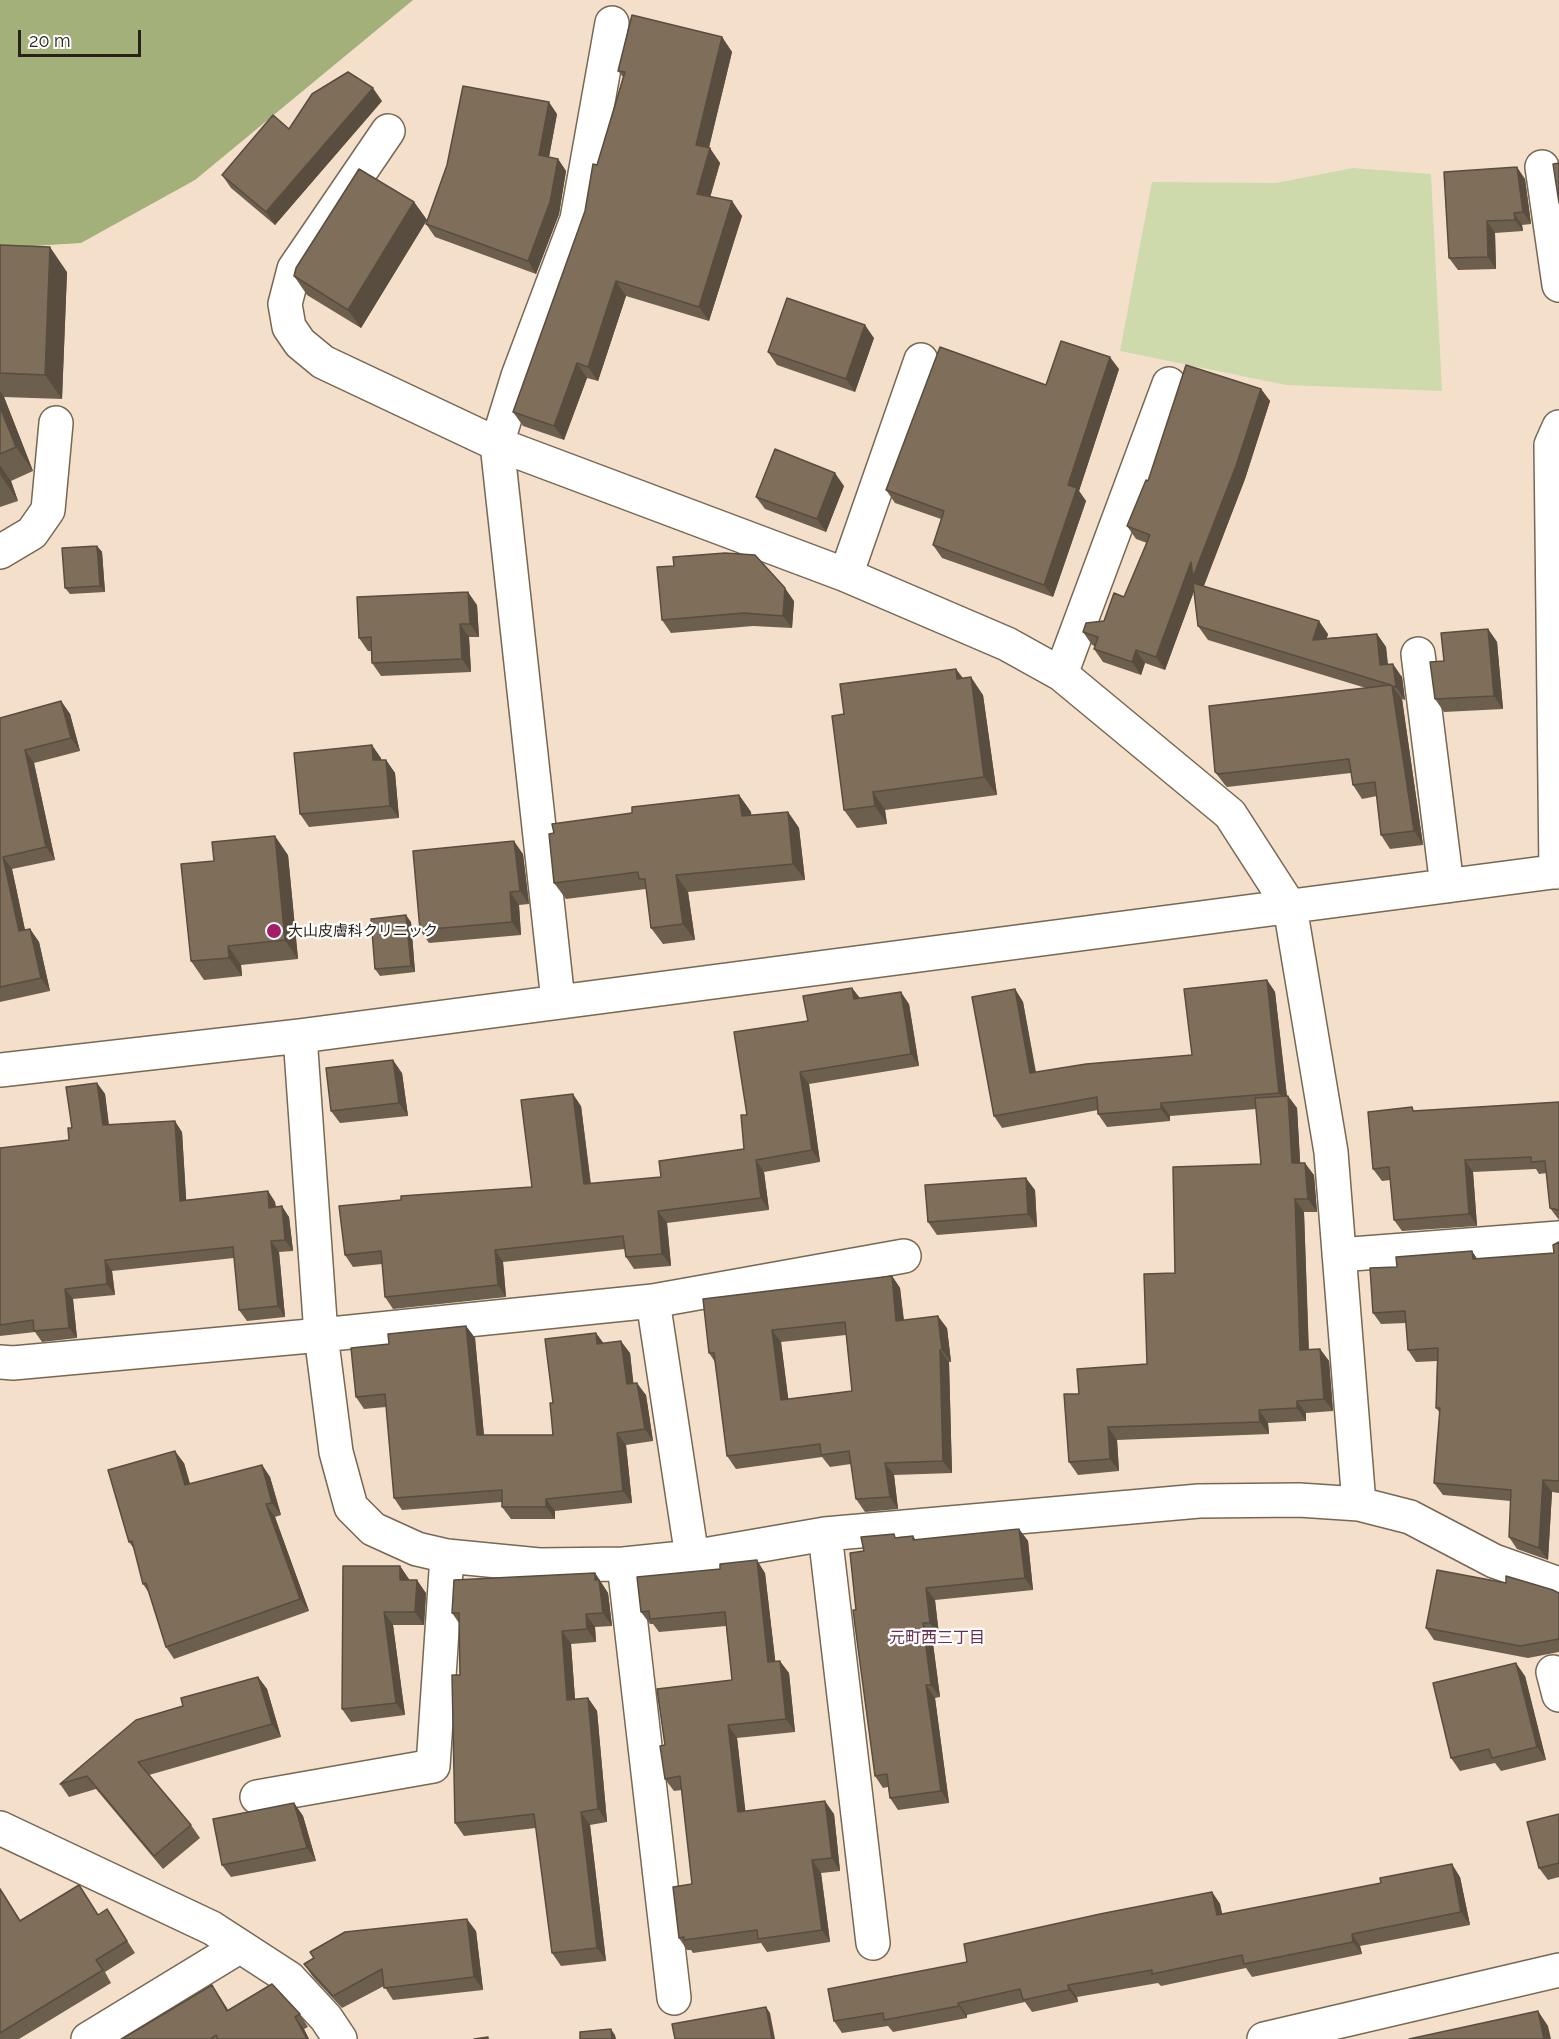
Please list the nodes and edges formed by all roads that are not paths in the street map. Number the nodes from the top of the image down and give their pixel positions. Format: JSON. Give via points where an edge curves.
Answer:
{"nodes":[{"id":1,"x":612,"y":23,"type":"dead end"},
{"id":2,"x":388,"y":131,"type":"dead end"},
{"id":3,"x":1542,"y":167,"type":"dead end"},
{"id":4,"x":1559,"y":285,"type":"edge"},
{"id":5,"x":921,"y":360,"type":"dead end"},
{"id":6,"x":1169,"y":384,"type":"dead end"},
{"id":7,"x":56,"y":423,"type":"dead end"},
{"id":8,"x":1559,"y":427,"type":"edge"},
{"id":9,"x":497,"y":444,"type":"junction"},
{"id":10,"x":0,"y":552,"type":"edge"},
{"id":11,"x":846,"y":575,"type":"junction"},
{"id":12,"x":1418,"y":654,"type":"dead end"},
{"id":13,"x":1061,"y":674,"type":"junction"},
{"id":14,"x":1557,"y":872,"type":"edge"},
{"id":15,"x":1447,"y":886,"type":"junction"},
{"id":16,"x":1290,"y":907,"type":"junction"},
{"id":17,"x":558,"y":1001,"type":"junction"},
{"id":18,"x":300,"y":1036,"type":"junction"},
{"id":19,"x":0,"y":1070,"type":"edge"},
{"id":20,"x":1559,"y":1238,"type":"edge"},
{"id":21,"x":1339,"y":1255,"type":"junction"},
{"id":22,"x":904,"y":1256,"type":"dead end"},
{"id":23,"x":653,"y":1301,"type":"junction"},
{"id":24,"x":321,"y":1335,"type":"junction"},
{"id":25,"x":0,"y":1362,"type":"edge"},
{"id":26,"x":1359,"y":1504,"type":"junction"},
{"id":27,"x":825,"y":1534,"type":"junction"},
{"id":28,"x":447,"y":1556,"type":"junction"},
{"id":29,"x":692,"y":1557,"type":"junction"},
{"id":30,"x":624,"y":1564,"type":"junction"},
{"id":31,"x":1559,"y":1584,"type":"edge"},
{"id":32,"x":257,"y":1797,"type":"dead end"},
{"id":33,"x":0,"y":1828,"type":"edge"},
{"id":34,"x":873,"y":1943,"type":"dead end"},
{"id":35,"x":239,"y":1947,"type":"junction"},
{"id":36,"x":1559,"y":1970,"type":"edge"},
{"id":37,"x":674,"y":1998,"type":"dead end"},
{"id":38,"x":1388,"y":2025,"type":"edge"},
{"id":39,"x":88,"y":2039,"type":"edge"},
{"id":40,"x":340,"y":2039,"type":"edge"},
{"id":41,"x":1264,"y":2039,"type":"edge"}],
"edges":[{"from":1,"to":9,"type":"street","via":[[578,219],[518,376]]},
{"from":2,"to":9,"type":"street","via":[[294,269],[285,304],[290,327],[300,343],[323,362]]},
{"from":3,"to":4,"type":"street"},
{"from":5,"to":11,"type":"street"},
{"from":6,"to":13,"type":"street"},
{"from":7,"to":10,"type":"street","via":[[48,510],[32,533]]},
{"from":8,"to":14,"type":"street","via":[[1551,445]]},
{"from":9,"to":11,"type":"street"},
{"from":9,"to":17,"type":"street"},
{"from":11,"to":13,"type":"street","via":[[1007,644]]},
{"from":12,"to":15,"type":"street"},
{"from":13,"to":16,"type":"street","via":[[1230,814]]},
{"from":14,"to":15,"type":"street"},
{"from":15,"to":16,"type":"street"},
{"from":16,"to":17,"type":"street"},
{"from":16,"to":21,"type":"street","via":[[1331,1152]]},
{"from":17,"to":18,"type":"street"},
{"from":18,"to":19,"type":"street"},
{"from":18,"to":24,"type":"street"},
{"from":20,"to":21,"type":"street"},
{"from":21,"to":26,"type":"street"},
{"from":22,"to":23,"type":"street"},
{"from":23,"to":24,"type":"street"},
{"from":23,"to":29,"type":"street"},
{"from":24,"to":25,"type":"street"},
{"from":24,"to":28,"type":"street","via":[[336,1452],[351,1507],[373,1529],[417,1549]]},
{"from":26,"to":27,"type":"street","via":[[1199,1501]]},
{"from":26,"to":31,"type":"street","via":[[1410,1517],[1494,1561]]},
{"from":27,"to":29,"type":"street"},
{"from":27,"to":34,"type":"street"},
{"from":28,"to":30,"type":"street","via":[[539,1565]]},
{"from":28,"to":32,"type":"street","via":[[433,1766]]},
{"from":29,"to":30,"type":"street"},
{"from":30,"to":37,"type":"street"},
{"from":33,"to":35,"type":"street","via":[[212,1928]]},
{"from":35,"to":39,"type":"street"},
{"from":35,"to":40,"type":"street","via":[[289,1978]]},
{"from":36,"to":38,"type":"street"},
{"from":38,"to":41,"type":"street"}]}
